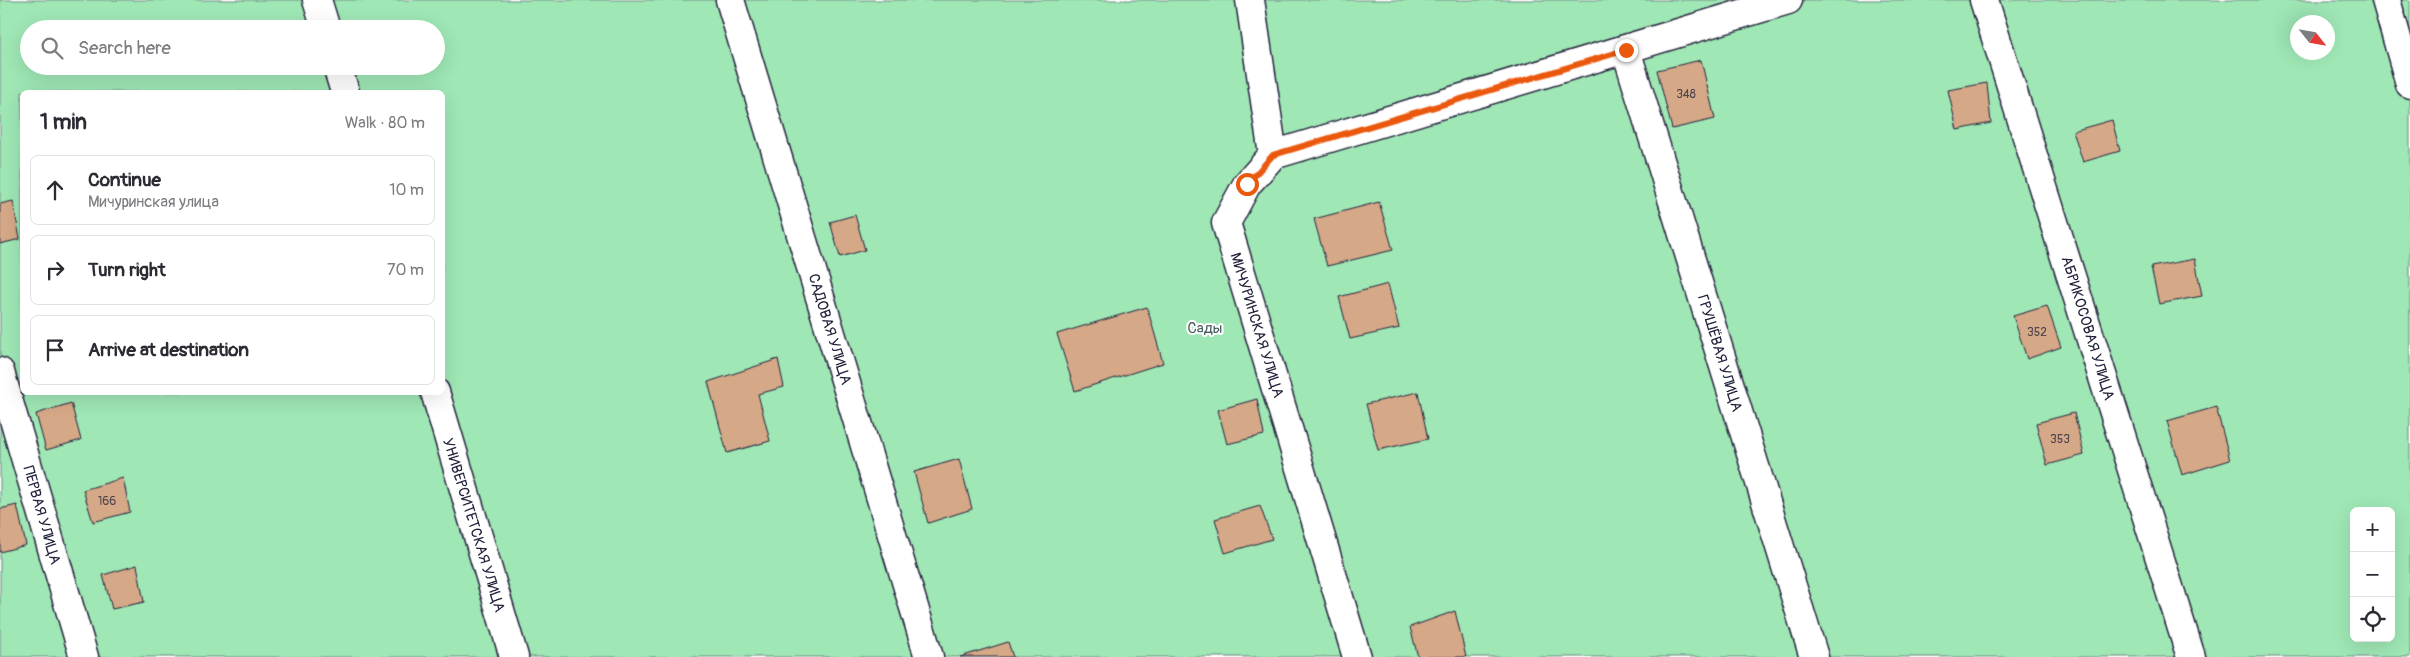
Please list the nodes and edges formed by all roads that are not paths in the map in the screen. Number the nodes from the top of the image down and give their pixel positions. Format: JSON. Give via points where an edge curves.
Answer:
{"nodes":[{"id":1,"x":318,"y":0,"type":"edge"},
{"id":2,"x":730,"y":0,"type":"edge"},
{"id":3,"x":1250,"y":0,"type":"edge"},
{"id":4,"x":1788,"y":0,"type":"edge"},
{"id":5,"x":1984,"y":0,"type":"edge"},
{"id":6,"x":2386,"y":0,"type":"edge"},
{"id":7,"x":324,"y":20,"type":"edge"},
{"id":8,"x":1626,"y":50,"type":"junction"},
{"id":9,"x":340,"y":75,"type":"edge"},
{"id":10,"x":2410,"y":84,"type":"edge"},
{"id":11,"x":344,"y":90,"type":"edge"},
{"id":12,"x":1273,"y":155,"type":"junction"},
{"id":13,"x":0,"y":372,"type":"edge"},
{"id":14,"x":436,"y":395,"type":"edge"},
{"id":15,"x":84,"y":657,"type":"edge"},
{"id":16,"x":514,"y":657,"type":"edge"},
{"id":17,"x":929,"y":657,"type":"edge"},
{"id":18,"x":1357,"y":657,"type":"edge"},
{"id":19,"x":1814,"y":657,"type":"edge"},
{"id":20,"x":2191,"y":657,"type":"edge"}],
"edges":[{"from":1,"to":7,"type":"street"},
{"from":2,"to":17,"type":"street","name":"САДОВАЯ УЛИЦА"},
{"from":3,"to":12,"type":"street"},
{"from":4,"to":8,"type":"street"},
{"from":5,"to":20,"type":"street","name":"АБРИКОСОВАЯ УЛИЦА"},
{"from":6,"to":10,"type":"street"},
{"from":8,"to":12,"type":"street"},
{"from":8,"to":19,"type":"street","name":"ГРУШЁВАЯ УЛИЦА"},
{"from":9,"to":11,"type":"street"},
{"from":12,"to":18,"type":"street","name":"МИЧУРИНСКАЯ УЛИЦА","via":[[1247,184],[1226,223]]},
{"from":13,"to":15,"type":"street","name":"ПЕРВАЯ УЛИЦА"},
{"from":14,"to":16,"type":"street","name":"УНИВЕРСИТЕТСКАЯ УЛИЦА"}]}
